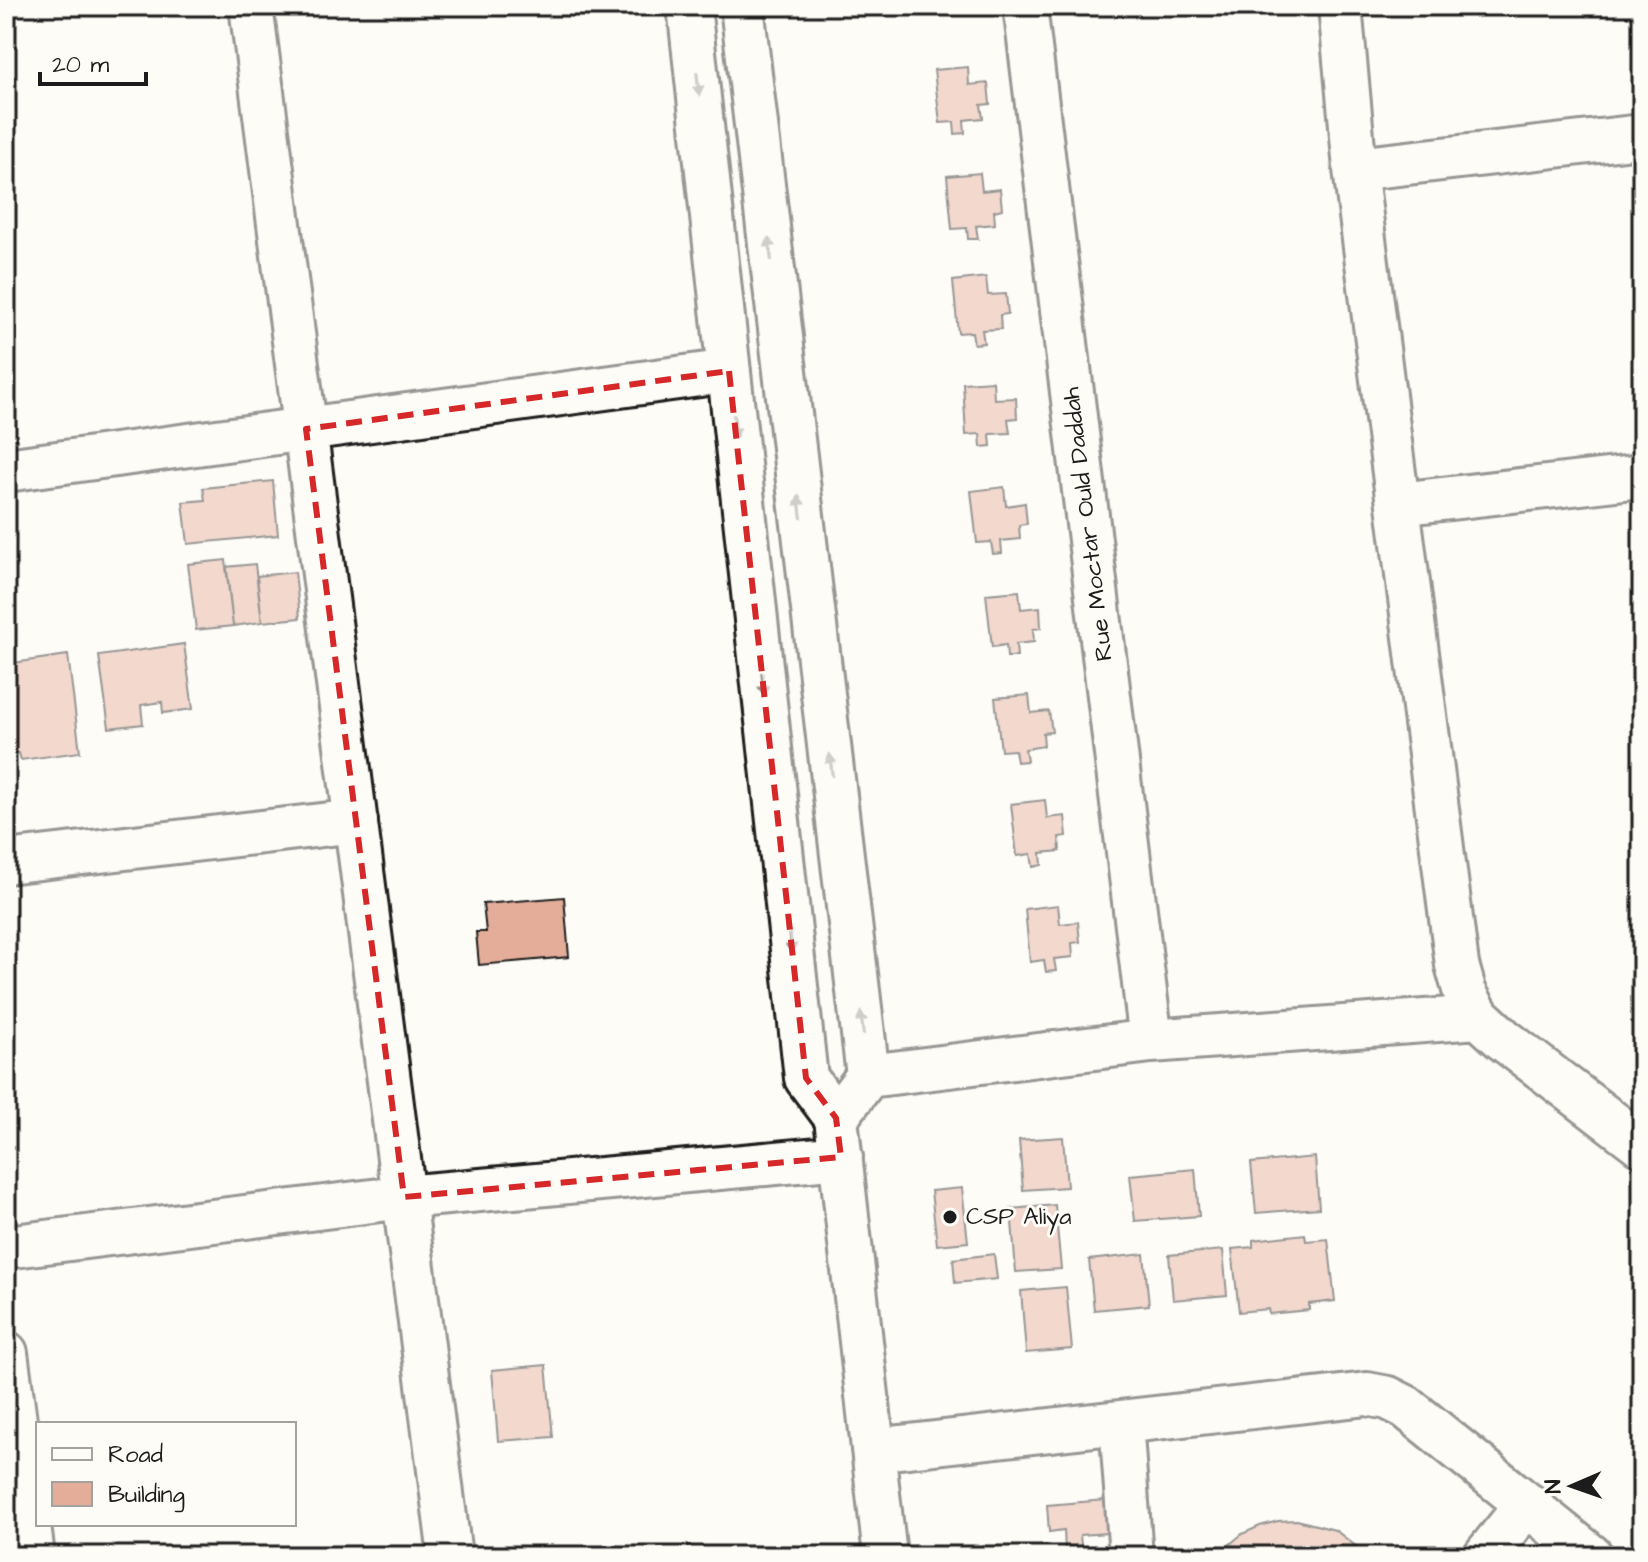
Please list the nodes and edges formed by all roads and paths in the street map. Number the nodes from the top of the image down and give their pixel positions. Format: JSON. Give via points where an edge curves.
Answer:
{"nodes":[{"id":1,"x":251,"y":6,"type":"edge"},
{"id":2,"x":689,"y":6,"type":"edge"},
{"id":3,"x":742,"y":6,"type":"edge"},
{"id":4,"x":1025,"y":6,"type":"edge"},
{"id":5,"x":1340,"y":6,"type":"edge"},
{"id":6,"x":1642,"y":136,"type":"edge"},
{"id":7,"x":1355,"y":169,"type":"junction"},
{"id":8,"x":729,"y":371,"type":"junction"},
{"id":9,"x":306,"y":429,"type":"junction"},
{"id":10,"x":6,"y":470,"type":"edge"},
{"id":11,"x":1642,"y":476,"type":"edge"},
{"id":12,"x":1398,"y":504,"type":"junction"},
{"id":13,"x":356,"y":821,"type":"junction"},
{"id":14,"x":6,"y":862,"type":"edge"},
{"id":15,"x":1479,"y":1017,"type":"junction"},
{"id":16,"x":1151,"y":1041,"type":"junction"},
{"id":17,"x":868,"y":1076,"type":"junction"},
{"id":18,"x":838,"y":1138,"type":"junction"},
{"id":19,"x":1642,"y":1145,"type":"edge"},
{"id":20,"x":404,"y":1197,"type":"junction"},
{"id":21,"x":6,"y":1247,"type":"edge"},
{"id":22,"x":6,"y":1353,"type":"edge"},
{"id":23,"x":1121,"y":1422,"type":"junction"},
{"id":24,"x":873,"y":1450,"type":"junction"},
{"id":25,"x":1527,"y":1504,"type":"junction"},
{"id":26,"x":33,"y":1556,"type":"edge"},
{"id":27,"x":450,"y":1556,"type":"edge"},
{"id":28,"x":885,"y":1556,"type":"edge"},
{"id":29,"x":1131,"y":1556,"type":"edge"},
{"id":30,"x":1485,"y":1556,"type":"edge"},
{"id":31,"x":1591,"y":1556,"type":"edge"}],
"edges":[{"from":1,"to":9,"type":"street"},
{"from":2,"to":8,"type":"street","one_way":true},
{"from":17,"to":3,"type":"street","one_way":true},
{"from":4,"to":16,"type":"street","name":"Rue Moctar Ould Daddah"},
{"from":5,"to":7,"type":"street"},
{"from":6,"to":7,"type":"street"},
{"from":7,"to":12,"type":"street"},
{"from":8,"to":9,"type":"street"},
{"from":8,"to":18,"type":"street","one_way":true,"via":[[806,1078]]},
{"from":9,"to":10,"type":"street"},
{"from":9,"to":13,"type":"street"},
{"from":11,"to":12,"type":"street"},
{"from":12,"to":15,"type":"street","via":[[1457,965]]},
{"from":13,"to":14,"type":"street"},
{"from":13,"to":20,"type":"street"},
{"from":15,"to":16,"type":"street"},
{"from":15,"to":19,"type":"street"},
{"from":16,"to":17,"type":"street"},
{"from":17,"to":18,"type":"street"},
{"from":18,"to":20,"type":"street"},
{"from":18,"to":24,"type":"street"},
{"from":20,"to":21,"type":"street"},
{"from":20,"to":27,"type":"street"},
{"from":22,"to":26,"type":"street"},
{"from":23,"to":24,"type":"street"},
{"from":23,"to":25,"type":"street","via":[[1367,1394],[1388,1398]]},
{"from":23,"to":29,"type":"street"},
{"from":24,"to":28,"type":"street"},
{"from":25,"to":30,"type":"street"},
{"from":25,"to":31,"type":"street"}]}
